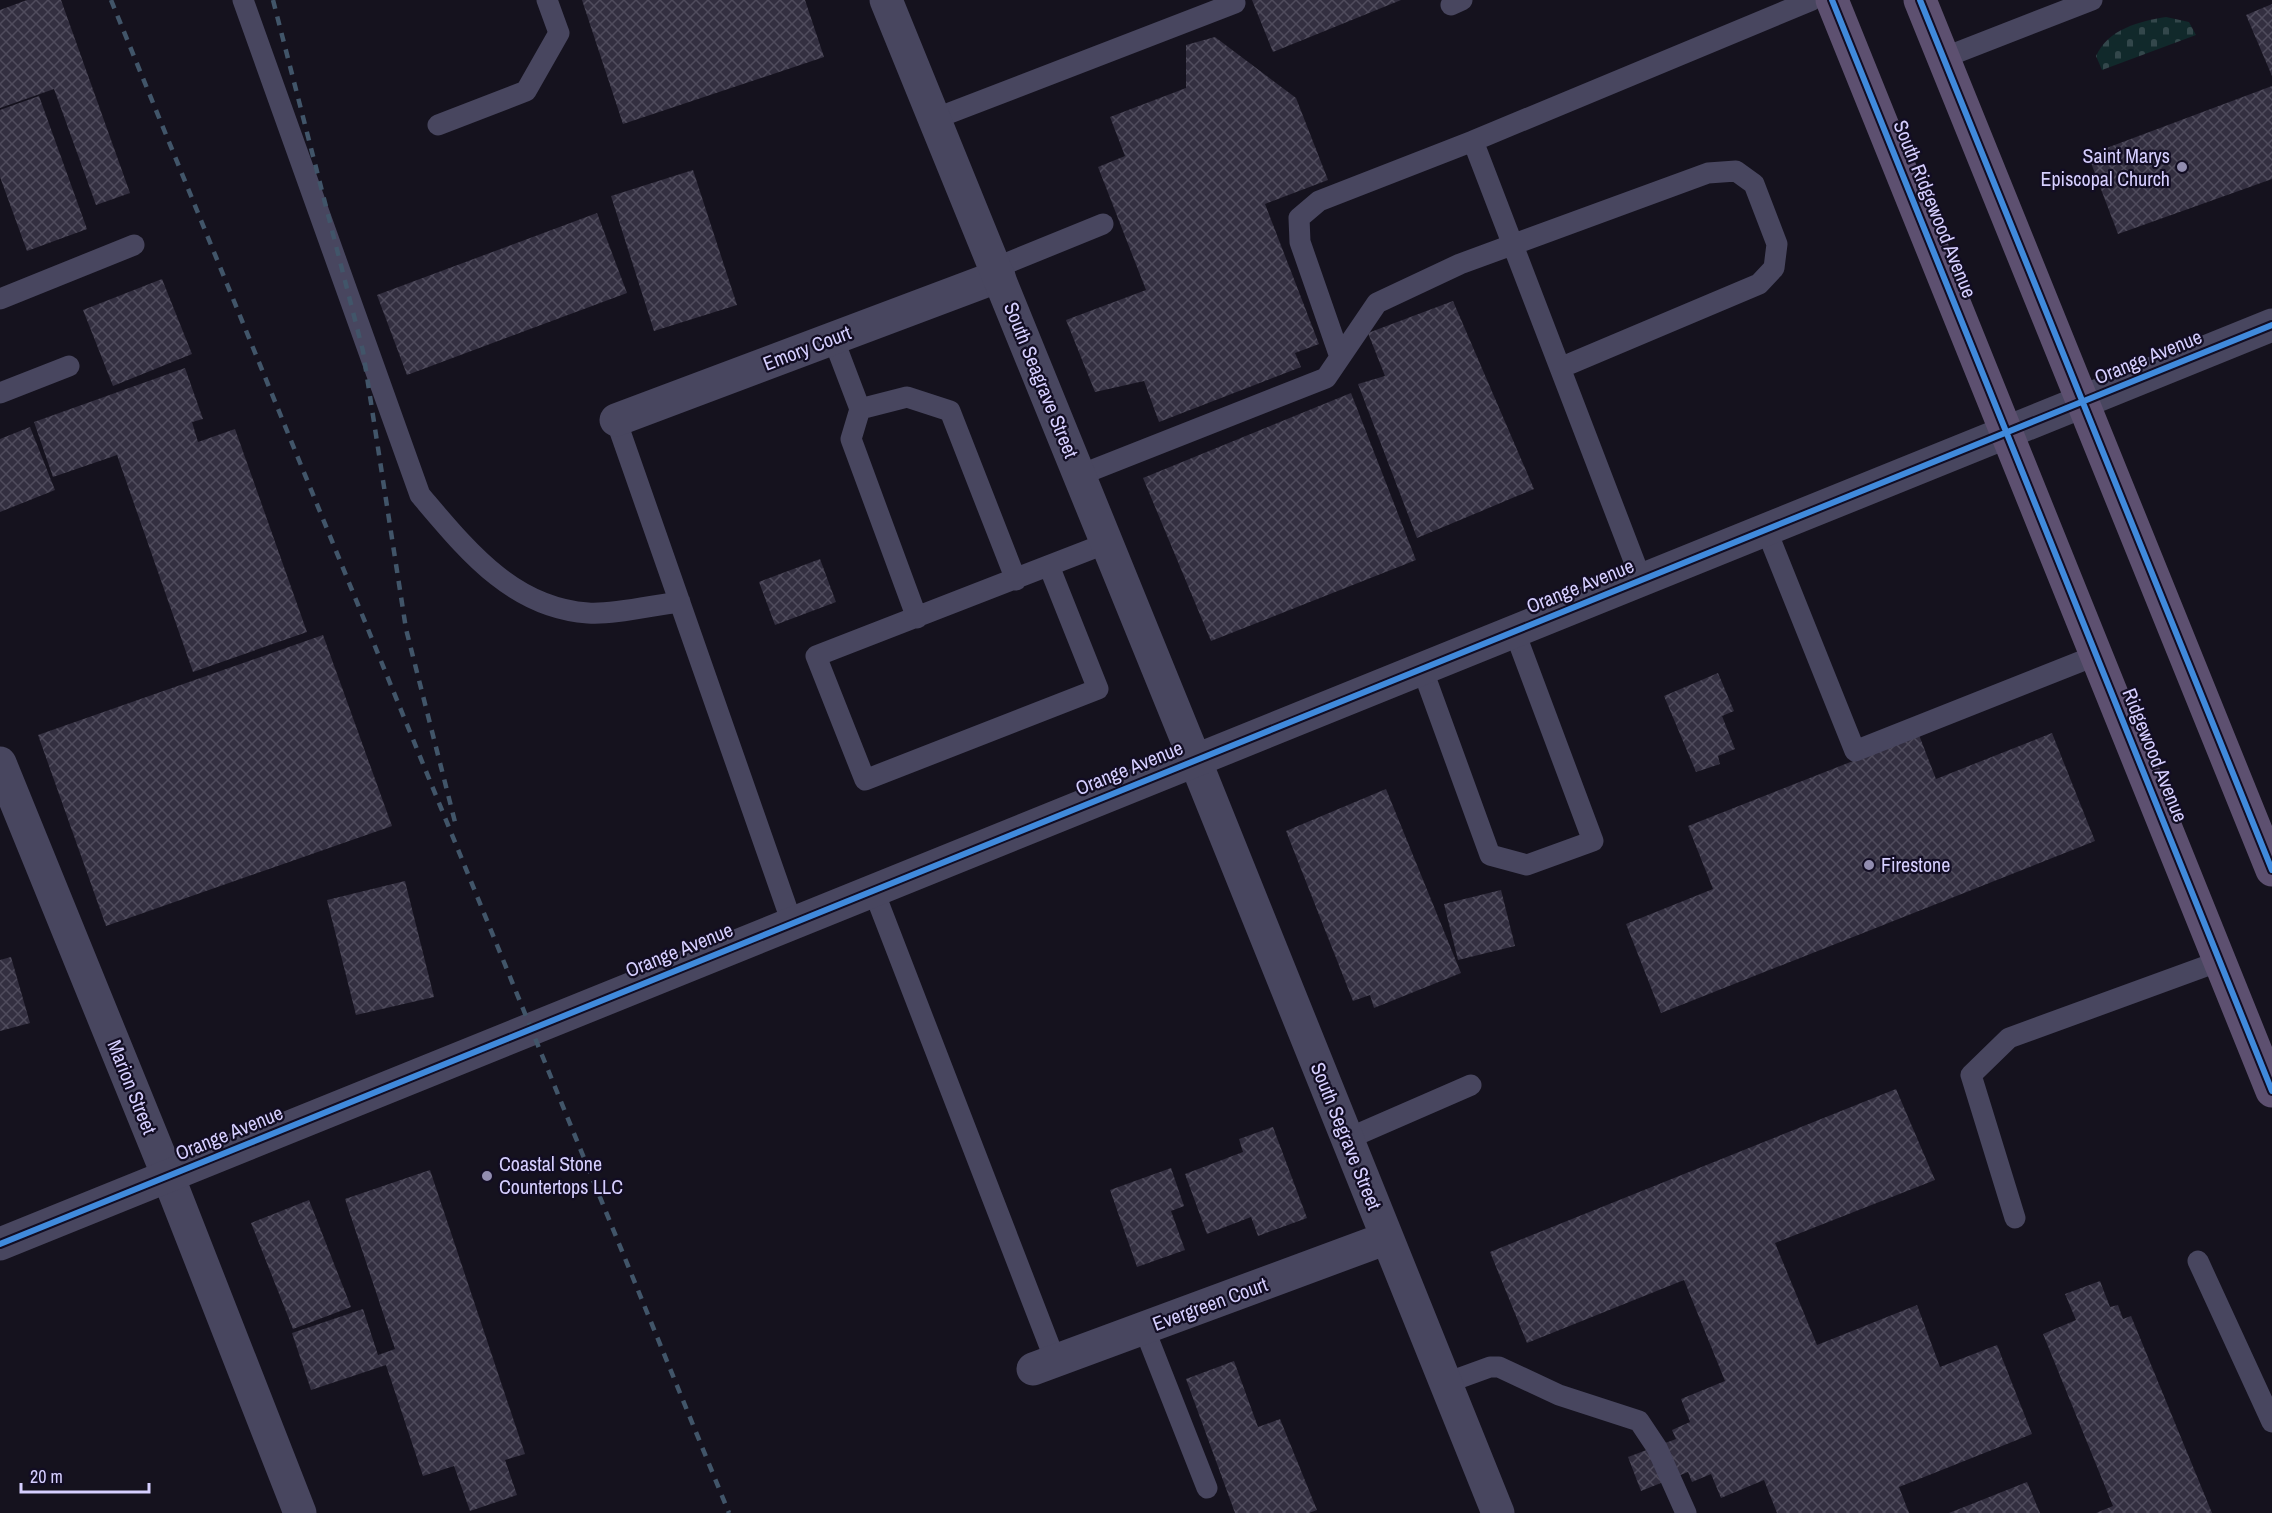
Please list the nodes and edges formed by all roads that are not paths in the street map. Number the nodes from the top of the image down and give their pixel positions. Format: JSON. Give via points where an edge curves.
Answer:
{"nodes":[{"id":1,"x":243,"y":0,"type":"edge"},
{"id":2,"x":547,"y":0,"type":"edge"},
{"id":3,"x":886,"y":0,"type":"edge"},
{"id":4,"x":1812,"y":0,"type":"edge"},
{"id":5,"x":1832,"y":0,"type":"edge"},
{"id":6,"x":1920,"y":0,"type":"edge"},
{"id":7,"x":2092,"y":0,"type":"edge"},
{"id":8,"x":1235,"y":3,"type":"dead end"},
{"id":9,"x":1943,"y":58,"type":"junction"},
{"id":10,"x":934,"y":119,"type":"junction"},
{"id":11,"x":438,"y":125,"type":"dead end"},
{"id":12,"x":1473,"y":141,"type":"junction"},
{"id":13,"x":1103,"y":224,"type":"dead end"},
{"id":14,"x":134,"y":244,"type":"dead end"},
{"id":15,"x":1514,"y":244,"type":"junction"},
{"id":16,"x":997,"y":272,"type":"junction"},
{"id":17,"x":0,"y":300,"type":"edge"},
{"id":18,"x":2272,"y":325,"type":"edge"},
{"id":19,"x":833,"y":338,"type":"junction"},
{"id":20,"x":1340,"y":357,"type":"junction"},
{"id":21,"x":69,"y":366,"type":"dead end"},
{"id":22,"x":1560,"y":368,"type":"junction"},
{"id":23,"x":0,"y":393,"type":"edge"},
{"id":24,"x":2082,"y":401,"type":"junction"},
{"id":25,"x":860,"y":409,"type":"junction"},
{"id":26,"x":616,"y":420,"type":"joint"},
{"id":27,"x":2007,"y":431,"type":"junction"},
{"id":28,"x":1080,"y":475,"type":"junction"},
{"id":29,"x":1766,"y":529,"type":"junction"},
{"id":30,"x":1107,"y":543,"type":"junction"},
{"id":31,"x":1049,"y":566,"type":"junction"},
{"id":32,"x":1641,"y":579,"type":"junction"},
{"id":33,"x":1016,"y":580,"type":"junction"},
{"id":34,"x":680,"y":602,"type":"junction"},
{"id":35,"x":917,"y":618,"type":"junction"},
{"id":36,"x":1514,"y":630,"type":"junction"},
{"id":37,"x":2097,"y":655,"type":"junction"},
{"id":38,"x":1422,"y":668,"type":"junction"},
{"id":39,"x":1195,"y":760,"type":"junction"},
{"id":40,"x":0,"y":763,"type":"edge"},
{"id":41,"x":2272,"y":870,"type":"edge"},
{"id":42,"x":873,"y":889,"type":"junction"},
{"id":43,"x":792,"y":922,"type":"junction"},
{"id":44,"x":2220,"y":961,"type":"junction"},
{"id":45,"x":1471,"y":1085,"type":"dead end"},
{"id":46,"x":2272,"y":1092,"type":"edge"},
{"id":47,"x":1347,"y":1138,"type":"junction"},
{"id":48,"x":168,"y":1176,"type":"junction"},
{"id":49,"x":2015,"y":1218,"type":"dead end"},
{"id":50,"x":1387,"y":1238,"type":"junction"},
{"id":51,"x":0,"y":1244,"type":"edge"},
{"id":52,"x":2198,"y":1261,"type":"dead end"},
{"id":53,"x":1144,"y":1328,"type":"junction"},
{"id":54,"x":1044,"y":1365,"type":"joint"},
{"id":55,"x":1446,"y":1383,"type":"junction"},
{"id":56,"x":2272,"y":1422,"type":"edge"},
{"id":57,"x":1207,"y":1488,"type":"dead end"},
{"id":58,"x":300,"y":1513,"type":"edge"},
{"id":59,"x":1498,"y":1513,"type":"edge"},
{"id":60,"x":1686,"y":1513,"type":"edge"}],
"edges":[{"from":1,"to":34,"type":"lane","via":[[420,495],[461,543],[513,590],[547,604],[589,613]]},
{"from":2,"to":11,"type":"lane","via":[[559,33],[526,91]]},
{"from":3,"to":10,"type":"street","name":"South Seagrave Street"},
{"from":4,"to":12,"type":"lane"},
{"from":5,"to":27,"type":"main road","name":"South Ridgewood Avenue"},
{"from":6,"to":9,"type":"main road"},
{"from":7,"to":9,"type":"lane"},
{"from":8,"to":10,"type":"lane"},
{"from":9,"to":24,"type":"main road"},
{"from":10,"to":16,"type":"street","name":"South Seagrave Street"},
{"from":12,"to":15,"type":"lane"},
{"from":12,"to":20,"type":"lane","via":[[1319,201],[1299,218],[1300,242]]},
{"from":13,"to":16,"type":"lane"},
{"from":14,"to":17,"type":"lane"},
{"from":15,"to":20,"type":"lane","via":[[1377,303]]},
{"from":15,"to":22,"type":"lane"},
{"from":15,"to":22,"type":"lane","via":[[1708,173],[1736,171],[1754,184],[1778,244],[1774,268],[1759,284]]},
{"from":16,"to":19,"type":"street","name":"Emory Court"},
{"from":16,"to":28,"type":"street","name":"South Seagrave Street"},
{"from":18,"to":24,"type":"street","name":"Orange Avenue"},
{"from":19,"to":25,"type":"lane"},
{"from":19,"to":26,"type":"street","name":"Emory Court"},
{"from":20,"to":28,"type":"lane","via":[[1326,378]]},
{"from":21,"to":23,"type":"lane"},
{"from":22,"to":32,"type":"lane"},
{"from":24,"to":27,"type":"street","name":"Orange Avenue"},
{"from":24,"to":41,"type":"main road"},
{"from":25,"to":33,"type":"lane","via":[[907,397],[950,411]]},
{"from":25,"to":35,"type":"lane","via":[[851,439]]},
{"from":26,"to":34,"type":"lane"},
{"from":27,"to":29,"type":"street","name":"Orange Avenue"},
{"from":27,"to":37,"type":"main road","name":"Ridgewood Avenue"},
{"from":28,"to":30,"type":"street","name":"South Seagrave Street"},
{"from":29,"to":32,"type":"street","name":"Orange Avenue"},
{"from":29,"to":37,"type":"lane","via":[[1855,751]]},
{"from":30,"to":31,"type":"lane"},
{"from":30,"to":39,"type":"street","name":"South Seagrave Street"},
{"from":31,"to":33,"type":"lane"},
{"from":31,"to":35,"type":"lane","via":[[1098,689],[865,780],[816,656]]},
{"from":32,"to":36,"type":"street","name":"Orange Avenue"},
{"from":33,"to":35,"type":"lane"},
{"from":34,"to":43,"type":"lane"},
{"from":36,"to":38,"type":"street","name":"Orange Avenue"},
{"from":36,"to":38,"type":"lane","via":[[1593,841],[1527,865],[1490,855]]},
{"from":37,"to":44,"type":"main road","name":"Ridgewood Avenue"},
{"from":38,"to":39,"type":"street","name":"Orange Avenue"},
{"from":39,"to":42,"type":"street","name":"Orange Avenue"},
{"from":39,"to":47,"type":"street","name":"South Segrave Street"},
{"from":40,"to":48,"type":"street","name":"Marion Street"},
{"from":42,"to":43,"type":"street","name":"Orange Avenue"},
{"from":42,"to":54,"type":"lane"},
{"from":43,"to":48,"type":"street","name":"Orange Avenue"},
{"from":44,"to":46,"type":"main road","name":"Ridgewood Avenue"},
{"from":44,"to":49,"type":"lane","via":[[2008,1038],[1971,1075]]},
{"from":45,"to":47,"type":"lane"},
{"from":47,"to":50,"type":"street","name":"South Segrave Street"},
{"from":48,"to":51,"type":"street","name":"Orange Avenue"},
{"from":48,"to":58,"type":"street","name":"Marion Street"},
{"from":50,"to":53,"type":"street","name":"Evergreen Court"},
{"from":50,"to":55,"type":"street","name":"South Segrave Street"},
{"from":52,"to":56,"type":"lane"},
{"from":53,"to":54,"type":"street","name":"Evergreen Court"},
{"from":53,"to":57,"type":"lane"},
{"from":55,"to":59,"type":"street","name":"South Segrave Street"},
{"from":55,"to":60,"type":"lane","via":[[1499,1367],[1559,1395],[1639,1421],[1657,1448]]}]}
